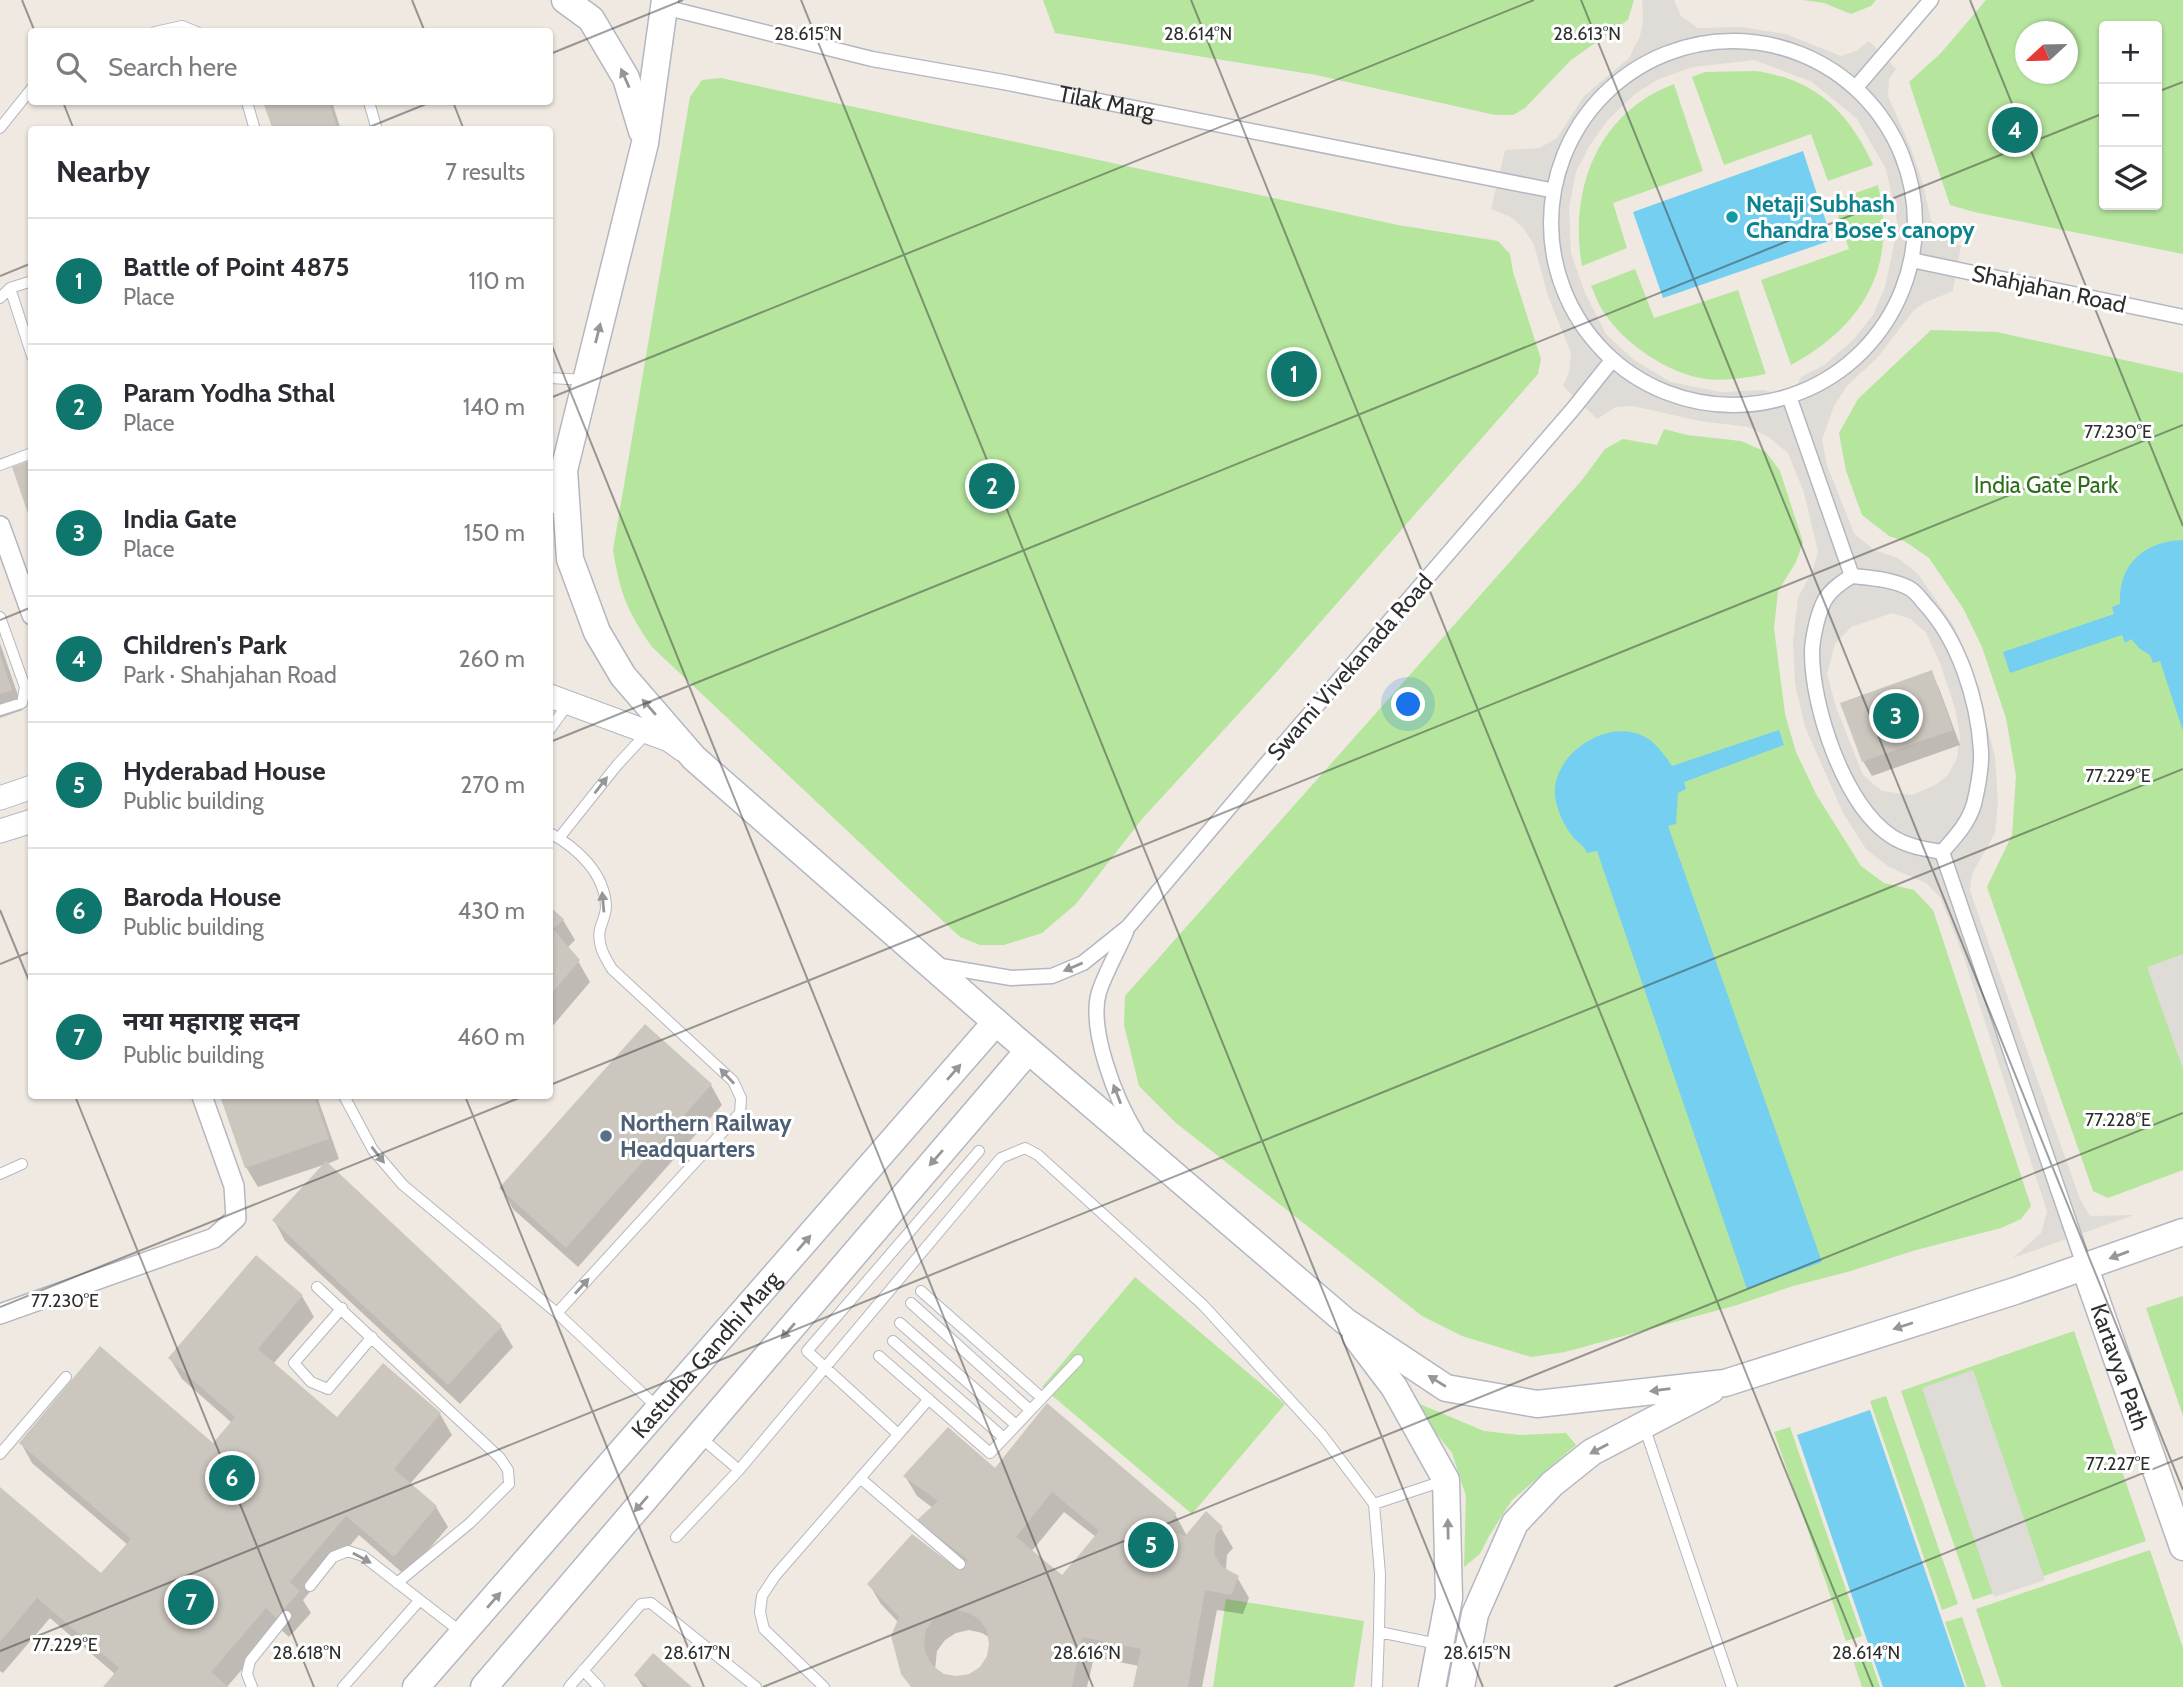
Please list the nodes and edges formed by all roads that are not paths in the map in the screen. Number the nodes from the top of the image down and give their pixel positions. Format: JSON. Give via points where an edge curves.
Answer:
{"nodes":[{"id":1,"x":565,"y":0,"type":"edge"},
{"id":2,"x":1931,"y":0,"type":"edge"},
{"id":3,"x":664,"y":3,"type":"edge"},
{"id":4,"x":1858,"y":85,"type":"junction"},
{"id":5,"x":28,"y":93,"type":"edge"},
{"id":6,"x":248,"y":105,"type":"edge"},
{"id":7,"x":370,"y":105,"type":"edge"},
{"id":8,"x":254,"y":126,"type":"edge"},
{"id":9,"x":376,"y":126,"type":"edge"},
{"id":10,"x":0,"y":128,"type":"edge"},
{"id":11,"x":645,"y":143,"type":"junction"},
{"id":12,"x":1550,"y":190,"type":"junction"},
{"id":13,"x":1916,"y":261,"type":"junction"},
{"id":14,"x":28,"y":282,"type":"edge"},
{"id":15,"x":10,"y":288,"type":"junction"},
{"id":16,"x":0,"y":299,"type":"edge"},
{"id":17,"x":2183,"y":317,"type":"edge"},
{"id":18,"x":28,"y":344,"type":"edge"},
{"id":19,"x":1609,"y":364,"type":"junction"},
{"id":20,"x":553,"y":378,"type":"edge"},
{"id":21,"x":586,"y":380,"type":"junction"},
{"id":22,"x":1790,"y":399,"type":"junction"},
{"id":23,"x":28,"y":454,"type":"edge"},
{"id":24,"x":0,"y":465,"type":"edge"},
{"id":25,"x":564,"y":470,"type":"junction"},
{"id":26,"x":553,"y":495,"type":"edge"},
{"id":27,"x":0,"y":526,"type":"edge"},
{"id":28,"x":1852,"y":576,"type":"junction"},
{"id":29,"x":28,"y":604,"type":"edge"},
{"id":30,"x":0,"y":617,"type":"edge"},
{"id":31,"x":559,"y":699,"type":"edge"},
{"id":32,"x":0,"y":710,"type":"edge"},
{"id":33,"x":553,"y":719,"type":"edge"},
{"id":34,"x":647,"y":732,"type":"junction"},
{"id":35,"x":694,"y":758,"type":"junction"},
{"id":36,"x":28,"y":789,"type":"edge"},
{"id":37,"x":0,"y":798,"type":"edge"},
{"id":38,"x":28,"y":822,"type":"edge"},
{"id":39,"x":0,"y":831,"type":"edge"},
{"id":40,"x":554,"y":836,"type":"edge"},
{"id":41,"x":1942,"y":852,"type":"junction"},
{"id":42,"x":1129,"y":927,"type":"junction"},
{"id":43,"x":930,"y":964,"type":"junction"},
{"id":44,"x":996,"y":1022,"type":"junction"},
{"id":45,"x":1028,"y":1051,"type":"junction"},
{"id":46,"x":203,"y":1099,"type":"edge"},
{"id":47,"x":346,"y":1099,"type":"edge"},
{"id":48,"x":979,"y":1151,"type":"dead end"},
{"id":49,"x":1149,"y":1154,"type":"junction"},
{"id":50,"x":22,"y":1164,"type":"dead end"},
{"id":51,"x":0,"y":1174,"type":"edge"},
{"id":52,"x":2183,"y":1233,"type":"edge"},
{"id":53,"x":2085,"y":1268,"type":"junction"},
{"id":54,"x":317,"y":1287,"type":"dead end"},
{"id":55,"x":921,"y":1292,"type":"dead end"},
{"id":56,"x":911,"y":1303,"type":"dead end"},
{"id":57,"x":342,"y":1308,"type":"junction"},
{"id":58,"x":557,"y":1313,"type":"junction"},
{"id":59,"x":0,"y":1314,"type":"edge"},
{"id":60,"x":1345,"y":1321,"type":"junction"},
{"id":61,"x":900,"y":1323,"type":"dead end"},
{"id":62,"x":372,"y":1337,"type":"junction"},
{"id":63,"x":894,"y":1341,"type":"dead end"},
{"id":64,"x":879,"y":1356,"type":"dead end"},
{"id":65,"x":1078,"y":1360,"type":"dead end"},
{"id":66,"x":824,"y":1368,"type":"junction"},
{"id":67,"x":66,"y":1377,"type":"dead end"},
{"id":68,"x":1725,"y":1383,"type":"junction"},
{"id":69,"x":1042,"y":1398,"type":"junction"},
{"id":70,"x":929,"y":1399,"type":"junction"},
{"id":71,"x":659,"y":1410,"type":"junction"},
{"id":72,"x":1030,"y":1410,"type":"junction"},
{"id":73,"x":1016,"y":1425,"type":"junction"},
{"id":74,"x":1644,"y":1426,"type":"junction"},
{"id":75,"x":898,"y":1434,"type":"junction"},
{"id":76,"x":699,"y":1436,"type":"junction"},
{"id":77,"x":1004,"y":1438,"type":"junction"},
{"id":78,"x":0,"y":1454,"type":"edge"},
{"id":79,"x":739,"y":1470,"type":"junction"},
{"id":80,"x":860,"y":1478,"type":"junction"},
{"id":81,"x":1447,"y":1480,"type":"junction"},
{"id":82,"x":1374,"y":1504,"type":"junction"},
{"id":83,"x":676,"y":1537,"type":"dead end"},
{"id":84,"x":2183,"y":1547,"type":"edge"},
{"id":85,"x":960,"y":1564,"type":"dead end"},
{"id":86,"x":397,"y":1583,"type":"junction"},
{"id":87,"x":310,"y":1586,"type":"dead end"},
{"id":88,"x":419,"y":1601,"type":"junction"},
{"id":89,"x":285,"y":1616,"type":"dead end"},
{"id":90,"x":1379,"y":1632,"type":"junction"},
{"id":91,"x":464,"y":1634,"type":"junction"},
{"id":92,"x":1440,"y":1644,"type":"junction"},
{"id":93,"x":583,"y":1670,"type":"junction"},
{"id":94,"x":253,"y":1687,"type":"edge"},
{"id":95,"x":343,"y":1687,"type":"edge"},
{"id":96,"x":416,"y":1687,"type":"edge"},
{"id":97,"x":484,"y":1687,"type":"edge"},
{"id":98,"x":569,"y":1687,"type":"edge"},
{"id":99,"x":598,"y":1687,"type":"edge"},
{"id":100,"x":756,"y":1687,"type":"edge"},
{"id":101,"x":824,"y":1687,"type":"edge"},
{"id":102,"x":1377,"y":1687,"type":"edge"},
{"id":103,"x":1432,"y":1687,"type":"edge"},
{"id":104,"x":1461,"y":1687,"type":"edge"},
{"id":105,"x":1732,"y":1687,"type":"edge"}],
"edges":[{"from":11,"to":1,"type":"main road","one_way":true,"via":[[626,78],[591,19]]},
{"from":2,"to":4,"type":"street"},
{"from":3,"to":11,"type":"main road"},
{"from":3,"to":12,"type":"street","name":"Tilak Marg","via":[[872,59]]},
{"from":4,"to":12,"type":"street","via":[[1797,45],[1746,37],[1673,50],[1634,71],[1609,94],[1565,153]]},
{"from":4,"to":13,"type":"street","via":[[1882,121],[1902,166],[1916,233]]},
{"from":5,"to":10,"type":"lane"},
{"from":6,"to":8,"type":"lane"},
{"from":7,"to":9,"type":"lane"},
{"from":21,"to":11,"type":"main road","one_way":true},
{"from":12,"to":19,"type":"street","via":[[1553,244],[1565,285],[1582,328]]},
{"from":13,"to":17,"type":"street","name":"Shahjahan Road"},
{"from":13,"to":22,"type":"street","via":[[1899,304],[1862,348]]},
{"from":14,"to":15,"type":"lane"},
{"from":15,"to":16,"type":"lane"},
{"from":15,"to":18,"type":"lane"},
{"from":19,"to":22,"type":"street","via":[[1667,395],[1708,406]]},
{"from":19,"to":42,"type":"street","name":"Swami Vivekanada Road"},
{"from":20,"to":21,"type":"lane"},
{"from":21,"to":25,"type":"main road"},
{"from":22,"to":28,"type":"street"},
{"from":23,"to":24,"type":"lane"},
{"from":25,"to":26,"type":"street"},
{"from":35,"to":25,"type":"main road","one_way":true,"via":[[623,677],[597,632],[570,559]]},
{"from":27,"to":29,"type":"street"},
{"from":28,"to":41,"type":"street","via":[[1836,586],[1822,604],[1812,652],[1828,738],[1872,819],[1902,842]]},
{"from":28,"to":41,"type":"street","via":[[1912,589],[1949,640],[1972,698],[1982,754],[1979,776],[1965,826]]},
{"from":30,"to":32,"type":"lane","via":[[25,687],[22,703]]},
{"from":31,"to":33,"type":"lane"},
{"from":31,"to":34,"type":"street"},
{"from":34,"to":35,"type":"street","via":[[669,740]]},
{"from":40,"to":34,"type":"lane","one_way":true},
{"from":35,"to":43,"type":"main road"},
{"from":36,"to":37,"type":"street"},
{"from":38,"to":39,"type":"street"},
{"from":58,"to":40,"type":"lane","one_way":true,"via":[[740,1113],[741,1098],[733,1081],[612,969],[601,951],[606,908],[600,881],[580,852]]},
{"from":41,"to":53,"type":"street"},
{"from":42,"to":43,"type":"street","one_way":true,"via":[[1083,963],[1052,976],[1011,978]]},
{"from":49,"to":42,"type":"street","one_way":true,"via":[[1125,1115],[1097,1034],[1098,993]]},
{"from":43,"to":44,"type":"main road"},
{"from":44,"to":45,"type":"main road"},
{"from":71,"to":44,"type":"main road","name":"Kasturba Gandhi Marg","one_way":true},
{"from":45,"to":49,"type":"main road"},
{"from":45,"to":76,"type":"main road","name":"Kasturba Gandhi Marg","one_way":true},
{"from":46,"to":59,"type":"street","via":[[234,1186],[236,1218],[214,1238]]},
{"from":47,"to":58,"type":"lane","one_way":true,"via":[[373,1150],[403,1185]]},
{"from":48,"to":66,"type":"lane","via":[[807,1351]]},
{"from":49,"to":60,"type":"main road"},
{"from":50,"to":51,"type":"lane"},
{"from":52,"to":53,"type":"main road","one_way":true},
{"from":53,"to":68,"type":"main road","one_way":true},
{"from":53,"to":84,"type":"main road","name":"Kartavya Path"},
{"from":54,"to":57,"type":"lane"},
{"from":55,"to":69,"type":"lane"},
{"from":56,"to":72,"type":"lane"},
{"from":57,"to":62,"type":"lane"},
{"from":57,"to":62,"type":"lane","via":[[295,1363],[311,1382],[328,1389]]},
{"from":58,"to":71,"type":"lane"},
{"from":68,"to":60,"type":"main road","one_way":true,"via":[[1537,1404],[1446,1388]]},
{"from":60,"to":81,"type":"main road","via":[[1394,1387]]},
{"from":61,"to":73,"type":"lane"},
{"from":62,"to":86,"type":"lane","via":[[508,1470],[509,1484]]},
{"from":63,"to":77,"type":"lane"},
{"from":64,"to":70,"type":"lane"},
{"from":65,"to":69,"type":"lane"},
{"from":66,"to":75,"type":"lane"},
{"from":66,"to":79,"type":"lane"},
{"from":66,"to":82,"type":"lane","via":[[1001,1158],[1025,1148],[1203,1305],[1314,1426]]},
{"from":67,"to":78,"type":"lane"},
{"from":68,"to":74,"type":"main road"},
{"from":69,"to":72,"type":"lane"},
{"from":70,"to":75,"type":"lane"},
{"from":70,"to":77,"type":"lane","via":[[990,1453]]},
{"from":91,"to":71,"type":"main road","name":"Kasturba Gandhi Marg","one_way":true},
{"from":72,"to":73,"type":"lane"},
{"from":73,"to":77,"type":"lane"},
{"from":74,"to":104,"type":"main road","one_way":true,"via":[[1592,1452],[1552,1484],[1515,1523],[1475,1615]]},
{"from":74,"to":105,"type":"lane"},
{"from":75,"to":80,"type":"lane"},
{"from":76,"to":79,"type":"lane"},
{"from":76,"to":97,"type":"main road","name":"Kasturba Gandhi Marg","one_way":true},
{"from":79,"to":83,"type":"lane"},
{"from":80,"to":85,"type":"lane"},
{"from":80,"to":101,"type":"lane","via":[[762,1597],[764,1629]]},
{"from":81,"to":82,"type":"lane"},
{"from":92,"to":81,"type":"main road","one_way":true,"via":[[1449,1598]]},
{"from":82,"to":90,"type":"lane"},
{"from":87,"to":86,"type":"lane","one_way":true,"via":[[334,1557],[348,1551],[363,1556]]},
{"from":86,"to":88,"type":"lane"},
{"from":88,"to":91,"type":"lane"},
{"from":88,"to":95,"type":"lane"},
{"from":89,"to":94,"type":"lane","via":[[250,1661],[247,1674]]},
{"from":90,"to":92,"type":"lane"},
{"from":90,"to":102,"type":"lane"},
{"from":91,"to":96,"type":"main road","name":"Kasturba Gandhi Marg"},
{"from":92,"to":103,"type":"main road"},
{"from":93,"to":98,"type":"lane"},
{"from":93,"to":99,"type":"lane"},
{"from":93,"to":100,"type":"lane","via":[[641,1604],[651,1603]]}]}
